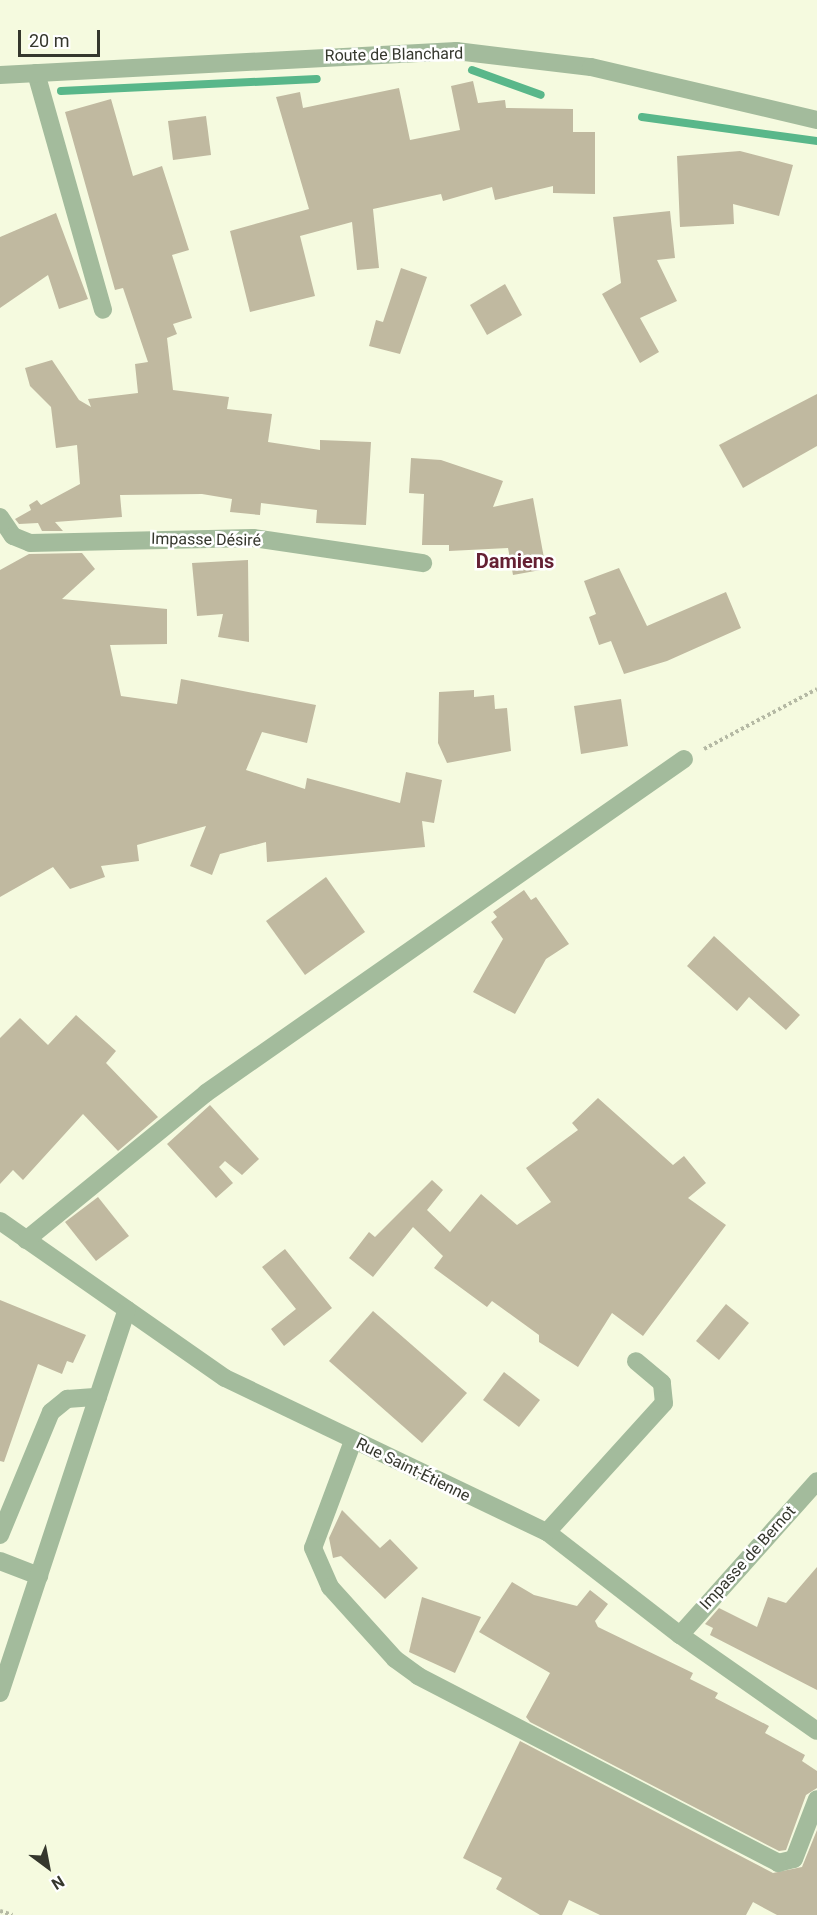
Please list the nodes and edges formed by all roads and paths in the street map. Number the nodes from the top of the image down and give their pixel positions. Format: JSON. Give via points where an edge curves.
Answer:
{"nodes":[{"id":1,"x":36,"y":73,"type":"junction"},
{"id":2,"x":0,"y":75,"type":"edge"},
{"id":3,"x":817,"y":120,"type":"edge"},
{"id":4,"x":103,"y":310,"type":"dead end"},
{"id":5,"x":0,"y":517,"type":"edge"},
{"id":6,"x":423,"y":563,"type":"dead end"},
{"id":7,"x":817,"y":689,"type":"edge"},
{"id":8,"x":684,"y":759,"type":"joint"},
{"id":9,"x":0,"y":1221,"type":"edge"},
{"id":10,"x":26,"y":1240,"type":"junction"},
{"id":11,"x":127,"y":1310,"type":"junction"},
{"id":12,"x":636,"y":1360,"type":"dead end"},
{"id":13,"x":98,"y":1397,"type":"junction"},
{"id":14,"x":353,"y":1441,"type":"junction"},
{"id":15,"x":817,"y":1481,"type":"edge"},
{"id":16,"x":547,"y":1532,"type":"junction"},
{"id":17,"x":0,"y":1535,"type":"edge"},
{"id":18,"x":0,"y":1561,"type":"edge"},
{"id":19,"x":39,"y":1576,"type":"junction"},
{"id":20,"x":680,"y":1635,"type":"junction"},
{"id":21,"x":0,"y":1694,"type":"edge"},
{"id":22,"x":817,"y":1731,"type":"edge"},
{"id":23,"x":817,"y":1799,"type":"edge"},
{"id":24,"x":0,"y":1911,"type":"edge"},
{"id":25,"x":12,"y":1915,"type":"edge"}],
"edges":[{"from":1,"to":2,"type":"street","name":"Route de Blanchard"},
{"from":1,"to":3,"type":"street","name":"Route de Blanchard","via":[[456,51],[591,67]]},
{"from":1,"to":4,"type":"street"},
{"from":5,"to":6,"type":"street","name":"Impasse Désiré","via":[[13,536],[30,543],[254,538]]},
{"from":7,"to":8,"type":"path"},
{"from":8,"to":10,"type":"street","via":[[206,1093]]},
{"from":9,"to":10,"type":"street","name":"Rue Saint-Étienne"},
{"from":10,"to":11,"type":"street","name":"Rue Saint-Étienne"},
{"from":11,"to":13,"type":"street"},
{"from":11,"to":14,"type":"street","name":"Rue Saint-Étienne","via":[[225,1378]]},
{"from":12,"to":16,"type":"street","via":[[662,1383],[664,1403]]},
{"from":13,"to":17,"type":"street","via":[[68,1399],[51,1412]]},
{"from":13,"to":19,"type":"street"},
{"from":14,"to":16,"type":"street","name":"Rue Saint-Étienne"},
{"from":14,"to":23,"type":"street","via":[[313,1548],[330,1587],[395,1659],[418,1676],[778,1863],[794,1859]]},
{"from":15,"to":20,"type":"street","name":"Impasse de Bernot"},
{"from":16,"to":20,"type":"street","name":"Rue Saint-Étienne"},
{"from":18,"to":19,"type":"street"},
{"from":19,"to":21,"type":"street"},
{"from":20,"to":22,"type":"street","name":"Rue Saint-Étienne"},
{"from":24,"to":25,"type":"path"}]}
